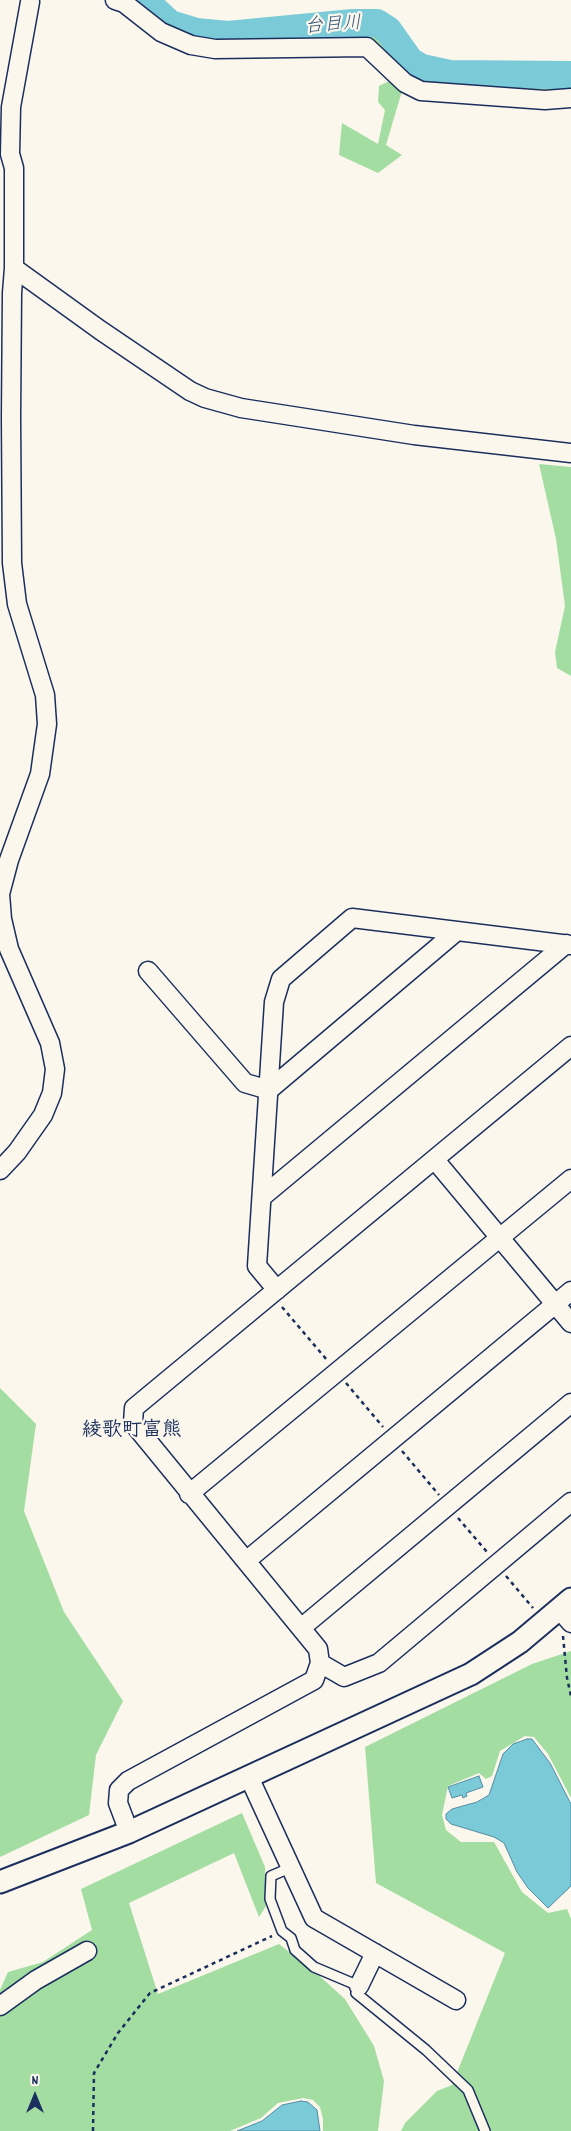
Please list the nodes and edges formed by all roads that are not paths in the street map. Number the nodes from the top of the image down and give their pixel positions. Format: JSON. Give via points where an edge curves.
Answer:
{"nodes":[{"id":1,"x":115,"y":0,"type":"edge"},
{"id":2,"x":29,"y":1,"type":"edge"},
{"id":3,"x":571,"y":98,"type":"edge"},
{"id":4,"x":14,"y":268,"type":"junction"},
{"id":5,"x":571,"y":453,"type":"edge"},
{"id":6,"x":2,"y":931,"type":"edge"},
{"id":7,"x":457,"y":931,"type":"junction"},
{"id":8,"x":568,"y":945,"type":"edge"},
{"id":9,"x":148,"y":971,"type":"dead end"},
{"id":10,"x":571,"y":1046,"type":"edge"},
{"id":11,"x":269,"y":1090,"type":"junction"},
{"id":12,"x":435,"y":1160,"type":"junction"},
{"id":13,"x":0,"y":1170,"type":"edge"},
{"id":14,"x":571,"y":1179,"type":"edge"},
{"id":15,"x":262,"y":1197,"type":"junction"},
{"id":16,"x":501,"y":1238,"type":"junction"},
{"id":17,"x":274,"y":1292,"type":"junction"},
{"id":18,"x":571,"y":1292,"type":"edge"},
{"id":19,"x":556,"y":1304,"type":"junction"},
{"id":20,"x":571,"y":1322,"type":"edge"},
{"id":21,"x":571,"y":1403,"type":"edge"},
{"id":22,"x":189,"y":1494,"type":"junction"},
{"id":23,"x":571,"y":1502,"type":"edge"},
{"id":24,"x":246,"y":1561,"type":"junction"},
{"id":25,"x":560,"y":1613,"type":"edge"},
{"id":26,"x":301,"y":1628,"type":"junction"},
{"id":27,"x":320,"y":1663,"type":"junction"},
{"id":28,"x":249,"y":1777,"type":"junction"},
{"id":29,"x":129,"y":1832,"type":"junction"},
{"id":30,"x":292,"y":1867,"type":"junction"},
{"id":31,"x":0,"y":1882,"type":"edge"},
{"id":32,"x":87,"y":1951,"type":"dead end"},
{"id":33,"x":375,"y":1953,"type":"junction"},
{"id":34,"x":359,"y":1986,"type":"junction"},
{"id":35,"x":456,"y":2000,"type":"dead end"},
{"id":36,"x":0,"y":2006,"type":"edge"},
{"id":37,"x":485,"y":2131,"type":"edge"}],
"edges":[{"from":1,"to":3,"type":"street","via":[[124,3],[161,32],[191,45],[215,48],[367,47],[405,82],[420,91],[545,100]]},
{"from":2,"to":4,"type":"street","via":[[11,107]]},
{"from":4,"to":5,"type":"street","via":[[100,330],[205,398],[241,408],[414,435]]},
{"from":4,"to":6,"type":"street","via":[[12,563],[18,604],[45,695],[47,716],[40,774],[0,894]]},
{"from":6,"to":13,"type":"street","via":[[50,1043],[55,1069],[52,1093],[43,1115]]},
{"from":7,"to":8,"type":"street"},
{"from":7,"to":11,"type":"street"},
{"from":7,"to":11,"type":"street","via":[[352,918],[295,966],[281,978],[274,1002]]},
{"from":8,"to":15,"type":"street"},
{"from":9,"to":11,"type":"street","via":[[245,1083]]},
{"from":10,"to":12,"type":"street"},
{"from":11,"to":15,"type":"street"},
{"from":12,"to":16,"type":"street"},
{"from":12,"to":17,"type":"street"},
{"from":14,"to":16,"type":"street"},
{"from":15,"to":17,"type":"street","via":[[257,1266]]},
{"from":16,"to":19,"type":"street"},
{"from":16,"to":22,"type":"street"},
{"from":17,"to":22,"type":"street","via":[[134,1408],[133,1423]]},
{"from":18,"to":19,"type":"street"},
{"from":19,"to":20,"type":"street"},
{"from":19,"to":24,"type":"street"},
{"from":21,"to":26,"type":"street"},
{"from":22,"to":24,"type":"street"},
{"from":23,"to":27,"type":"street","via":[[379,1663],[344,1677]]},
{"from":24,"to":26,"type":"street"},
{"from":25,"to":28,"type":"street","via":[[471,1674]]},
{"from":26,"to":27,"type":"street","via":[[318,1648]]},
{"from":27,"to":29,"type":"street","via":[[314,1680],[128,1781],[119,1790],[118,1803]]},
{"from":28,"to":29,"type":"street"},
{"from":28,"to":30,"type":"street"},
{"from":29,"to":31,"type":"street"},
{"from":30,"to":33,"type":"street","via":[[314,1918]]},
{"from":30,"to":34,"type":"lane","via":[[271,1876],[270,1899],[282,1932],[291,1938],[295,1950],[314,1967]]},
{"from":32,"to":36,"type":"street","via":[[36,1980]]},
{"from":33,"to":34,"type":"street"},
{"from":33,"to":35,"type":"street"},
{"from":34,"to":37,"type":"lane","via":[[356,1993],[426,2050],[468,2090]]}]}
